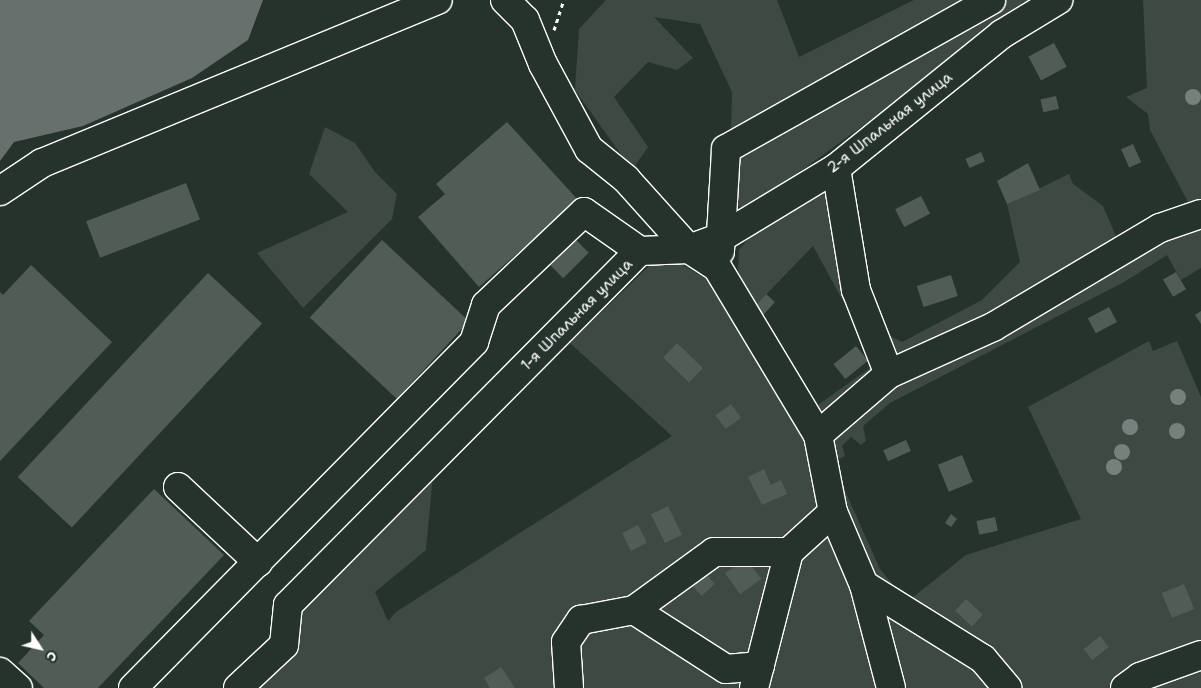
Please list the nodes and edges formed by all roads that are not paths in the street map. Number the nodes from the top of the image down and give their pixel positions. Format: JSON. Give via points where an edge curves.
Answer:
{"nodes":[{"id":1,"x":438,"y":0,"type":"edge"},
{"id":2,"x":505,"y":0,"type":"edge"},
{"id":3,"x":991,"y":0,"type":"edge"},
{"id":4,"x":1058,"y":0,"type":"edge"},
{"id":5,"x":836,"y":168,"type":"junction"},
{"id":6,"x":0,"y":191,"type":"edge"},
{"id":7,"x":1201,"y":214,"type":"edge"},
{"id":8,"x":722,"y":237,"type":"junction"},
{"id":9,"x":689,"y":249,"type":"junction"},
{"id":10,"x":640,"y":251,"type":"junction"},
{"id":11,"x":718,"y":267,"type":"junction"},
{"id":12,"x":890,"y":374,"type":"junction"},
{"id":13,"x":818,"y":435,"type":"junction"},
{"id":14,"x":178,"y":488,"type":"dead end"},
{"id":15,"x":833,"y":512,"type":"junction"},
{"id":16,"x":789,"y":552,"type":"junction"},
{"id":17,"x":258,"y":562,"type":"junction"},
{"id":18,"x":864,"y":585,"type":"junction"},
{"id":19,"x":634,"y":610,"type":"junction"},
{"id":20,"x":1201,"y":656,"type":"edge"},
{"id":21,"x":0,"y":672,"type":"edge"},
{"id":22,"x":757,"y":677,"type":"edge"},
{"id":23,"x":18,"y":688,"type":"edge"},
{"id":24,"x":133,"y":688,"type":"edge"},
{"id":25,"x":238,"y":688,"type":"edge"},
{"id":26,"x":569,"y":688,"type":"edge"},
{"id":27,"x":727,"y":688,"type":"edge"},
{"id":28,"x":891,"y":688,"type":"edge"},
{"id":29,"x":1007,"y":688,"type":"edge"},
{"id":30,"x":1125,"y":688,"type":"edge"}],
"edges":[{"from":1,"to":6,"type":"street","via":[[42,163]]},
{"from":2,"to":9,"type":"street","via":[[525,20],[543,64],[589,149],[626,179]]},
{"from":3,"to":8,"type":"street","via":[[726,149]]},
{"from":4,"to":5,"type":"street","name":"2-я Шпальная улица","via":[[1002,34]]},
{"from":5,"to":8,"type":"street","name":"2-я Шпальная улица"},
{"from":5,"to":12,"type":"street","via":[[856,290]]},
{"from":7,"to":12,"type":"street","via":[[1160,228],[993,327]]},
{"from":8,"to":9,"type":"street","name":"2-я Шпальная улица"},
{"from":8,"to":11,"type":"street"},
{"from":9,"to":10,"type":"street","name":"1-я Шпальная улица"},
{"from":9,"to":11,"type":"street"},
{"from":10,"to":17,"type":"street","via":[[584,212],[486,305],[474,342]]},
{"from":10,"to":25,"type":"street","name":"1-я Шпальная улица","via":[[288,605],[284,645]]},
{"from":11,"to":13,"type":"street"},
{"from":12,"to":13,"type":"street"},
{"from":13,"to":15,"type":"street"},
{"from":14,"to":17,"type":"street"},
{"from":15,"to":16,"type":"street"},
{"from":15,"to":18,"type":"street"},
{"from":16,"to":19,"type":"street","via":[[714,552]]},
{"from":16,"to":22,"type":"street"},
{"from":17,"to":24,"type":"street"},
{"from":18,"to":28,"type":"street"},
{"from":18,"to":29,"type":"street","via":[[983,659]]},
{"from":19,"to":22,"type":"street","via":[[726,669]]},
{"from":19,"to":26,"type":"street","via":[[581,620],[566,642]]},
{"from":20,"to":30,"type":"street","via":[[1140,677]]},
{"from":21,"to":23,"type":"street"},
{"from":22,"to":27,"type":"street"}]}
